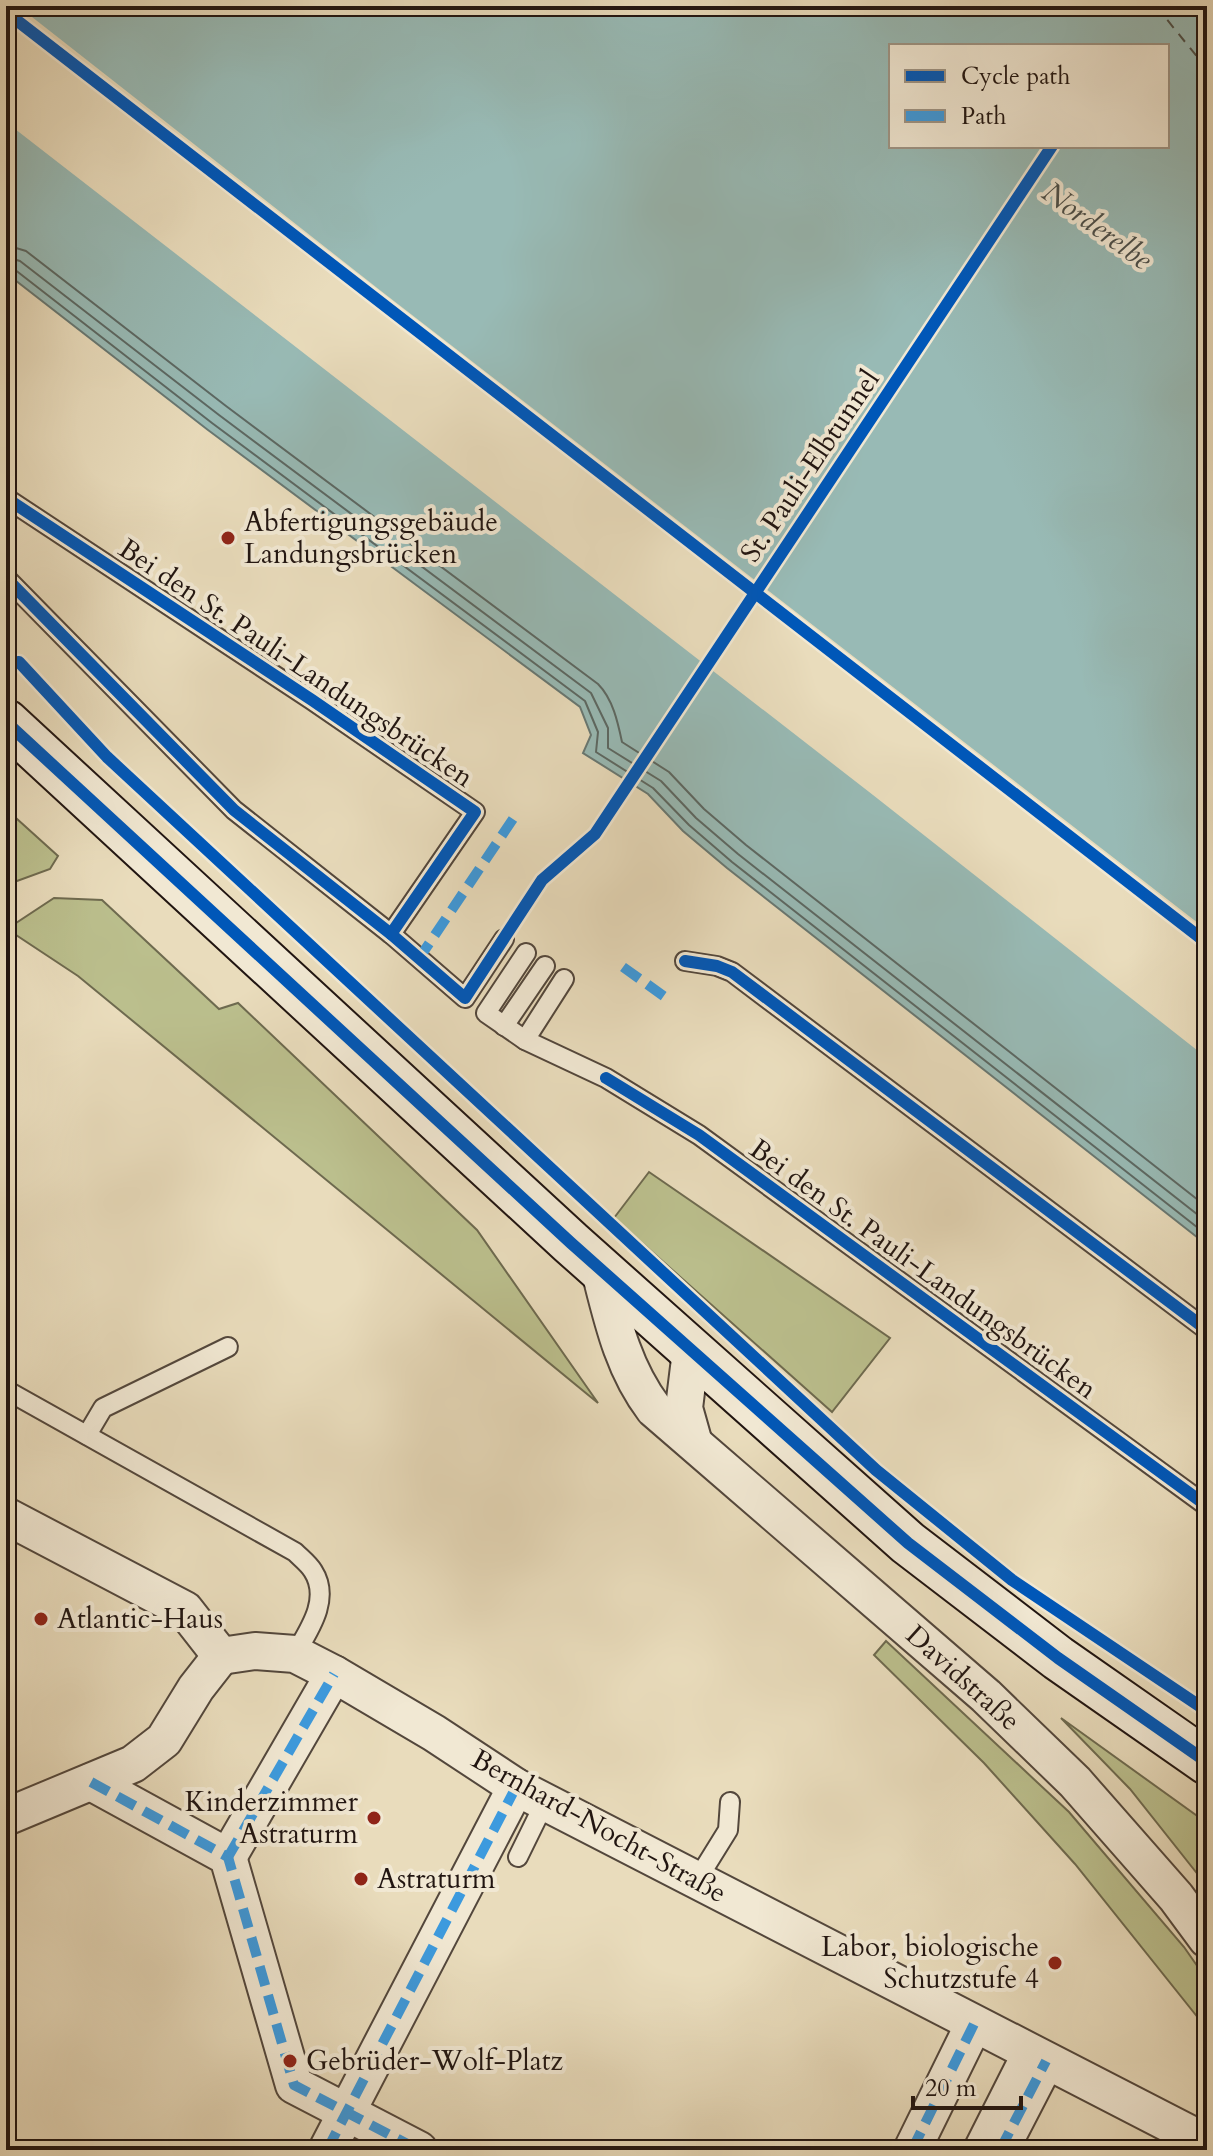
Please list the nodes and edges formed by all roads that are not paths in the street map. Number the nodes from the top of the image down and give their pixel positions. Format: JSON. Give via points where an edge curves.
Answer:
{"nodes":[{"id":1,"x":6,"y":498,"type":"edge"},
{"id":2,"x":6,"y":578,"type":"edge"},
{"id":3,"x":6,"y":722,"type":"edge"},
{"id":4,"x":391,"y":934,"type":"junction"},
{"id":5,"x":504,"y":939,"type":"dead end"},
{"id":6,"x":526,"y":953,"type":"dead end"},
{"id":7,"x":685,"y":961,"type":"dead end"},
{"id":8,"x":545,"y":966,"type":"dead end"},
{"id":9,"x":564,"y":979,"type":"dead end"},
{"id":10,"x":504,"y":1026,"type":"junction"},
{"id":11,"x":525,"y":1040,"type":"junction"},
{"id":12,"x":599,"y":1267,"type":"junction"},
{"id":13,"x":1207,"y":1330,"type":"edge"},
{"id":14,"x":228,"y":1347,"type":"dead end"},
{"id":15,"x":691,"y":1351,"type":"junction"},
{"id":16,"x":6,"y":1390,"type":"edge"},
{"id":17,"x":87,"y":1435,"type":"junction"},
{"id":18,"x":693,"y":1440,"type":"junction"},
{"id":19,"x":1207,"y":1506,"type":"edge"},
{"id":20,"x":6,"y":1516,"type":"edge"},
{"id":21,"x":295,"y":1654,"type":"junction"},
{"id":22,"x":221,"y":1656,"type":"junction"},
{"id":23,"x":334,"y":1674,"type":"junction"},
{"id":24,"x":1207,"y":1762,"type":"edge"},
{"id":25,"x":91,"y":1782,"type":"junction"},
{"id":26,"x":531,"y":1794,"type":"junction"},
{"id":27,"x":730,"y":1802,"type":"dead end"},
{"id":28,"x":6,"y":1817,"type":"edge"},
{"id":29,"x":228,"y":1857,"type":"junction"},
{"id":30,"x":518,"y":1857,"type":"dead end"},
{"id":31,"x":697,"y":1880,"type":"junction"},
{"id":32,"x":1207,"y":1939,"type":"edge"},
{"id":33,"x":974,"y":2024,"type":"junction"},
{"id":34,"x":1035,"y":2055,"type":"junction"},
{"id":35,"x":346,"y":2113,"type":"junction"},
{"id":36,"x":1207,"y":2143,"type":"edge"},
{"id":37,"x":327,"y":2150,"type":"edge"},
{"id":38,"x":419,"y":2150,"type":"edge"},
{"id":39,"x":912,"y":2150,"type":"edge"},
{"id":40,"x":972,"y":2150,"type":"edge"},
{"id":41,"x":1000,"y":2150,"type":"edge"}],
"edges":[{"from":1,"to":4,"type":"lane","name":"Bei den St. Pauli-Landungsbrücken","via":[[475,812]]},
{"from":2,"to":4,"type":"lane","via":[[234,810]]},
{"from":3,"to":12,"type":"main road"},
{"from":4,"to":5,"type":"lane","via":[[465,998]]},
{"from":6,"to":10,"type":"lane","name":"Bei den St. Pauli-Landungsbrücken","via":[[486,1013]]},
{"from":7,"to":13,"type":"lane","via":[[732,972]]},
{"from":8,"to":10,"type":"lane"},
{"from":9,"to":11,"type":"lane"},
{"from":10,"to":11,"type":"lane","name":"Bei den St. Pauli-Landungsbrücken"},
{"from":11,"to":19,"type":"lane","name":"Bei den St. Pauli-Landungsbrücken","via":[[606,1078],[699,1135]]},
{"from":12,"to":15,"type":"main road"},
{"from":12,"to":18,"type":"street","name":"Davidstraße","via":[[618,1342],[634,1380],[663,1418]]},
{"from":14,"to":17,"type":"lane","via":[[103,1408]]},
{"from":15,"to":18,"type":"street","via":[[684,1408]]},
{"from":15,"to":24,"type":"main road","via":[[908,1543],[1058,1658]]},
{"from":16,"to":17,"type":"lane"},
{"from":17,"to":21,"type":"lane","via":[[295,1552],[314,1571],[320,1590],[316,1619]]},
{"from":18,"to":32,"type":"street","name":"Davidstraße","via":[[986,1696],[1075,1782]]},
{"from":20,"to":22,"type":"street","via":[[185,1610]]},
{"from":21,"to":22,"type":"street","name":"Bernhard-Nocht-Straße","via":[[255,1651]]},
{"from":21,"to":23,"type":"street","name":"Bernhard-Nocht-Straße"},
{"from":22,"to":25,"type":"street","via":[[164,1740],[133,1764]]},
{"from":23,"to":26,"type":"street","name":"Bernhard-Nocht-Straße"},
{"from":23,"to":29,"type":"street"},
{"from":25,"to":28,"type":"street"},
{"from":25,"to":29,"type":"street"},
{"from":26,"to":30,"type":"lane"},
{"from":26,"to":31,"type":"street","name":"Bernhard-Nocht-Straße"},
{"from":26,"to":35,"type":"street"},
{"from":27,"to":31,"type":"lane","via":[[728,1830]]},
{"from":29,"to":35,"type":"street","via":[[294,2085]]},
{"from":31,"to":33,"type":"street","name":"Bernhard-Nocht-Straße"},
{"from":33,"to":34,"type":"street","name":"Bernhard-Nocht-Straße"},
{"from":33,"to":39,"type":"street"},
{"from":34,"to":36,"type":"street","name":"Bernhard-Nocht-Straße"},
{"from":34,"to":40,"type":"lane"},
{"from":34,"to":41,"type":"street"},
{"from":35,"to":37,"type":"street"},
{"from":35,"to":38,"type":"street"}]}
